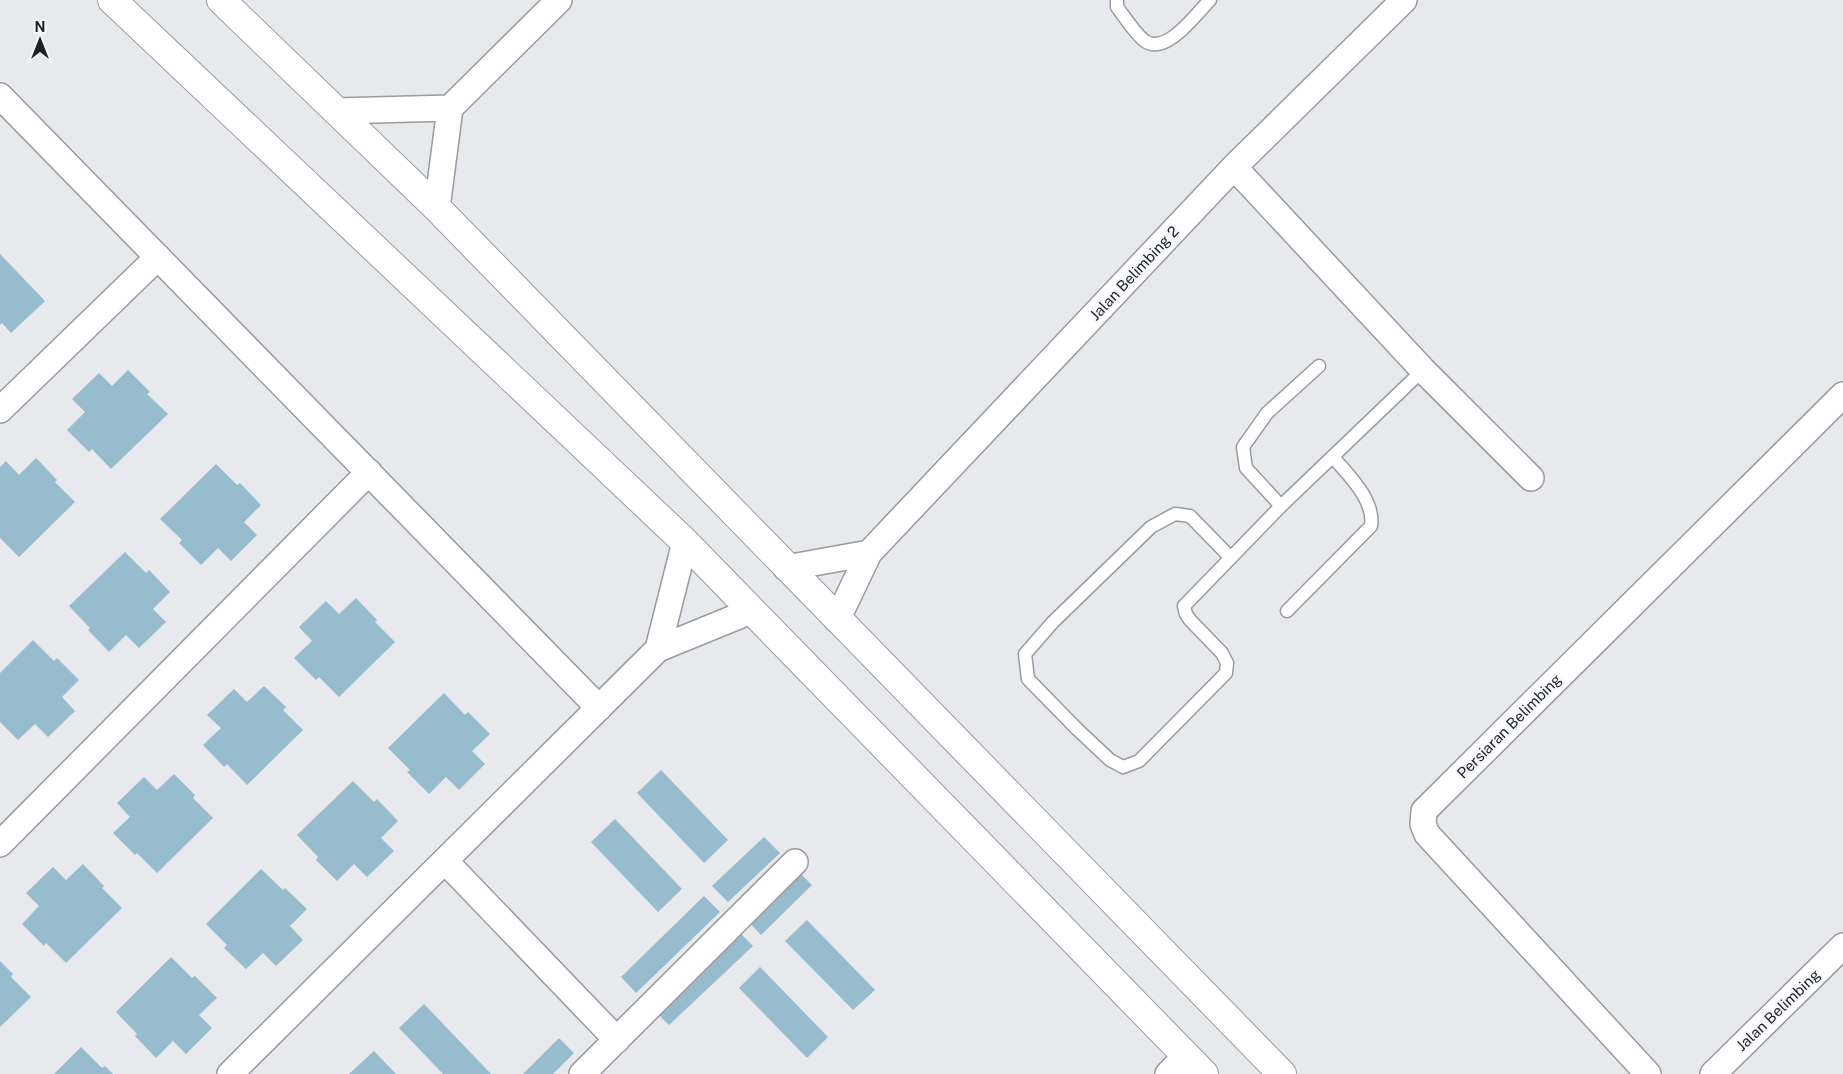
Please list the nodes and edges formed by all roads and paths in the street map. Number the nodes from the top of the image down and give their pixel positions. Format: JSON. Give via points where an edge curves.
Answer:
{"nodes":[{"id":1,"x":112,"y":0,"type":"edge"},
{"id":2,"x":221,"y":0,"type":"edge"},
{"id":3,"x":559,"y":0,"type":"edge"},
{"id":4,"x":1118,"y":0,"type":"edge"},
{"id":5,"x":1210,"y":0,"type":"edge"},
{"id":6,"x":1404,"y":0,"type":"edge"},
{"id":7,"x":0,"y":96,"type":"edge"},
{"id":8,"x":450,"y":108,"type":"junction"},
{"id":9,"x":336,"y":111,"type":"junction"},
{"id":10,"x":1234,"y":167,"type":"junction"},
{"id":11,"x":437,"y":208,"type":"junction"},
{"id":12,"x":158,"y":257,"type":"junction"},
{"id":13,"x":1319,"y":366,"type":"dead end"},
{"id":14,"x":1423,"y":370,"type":"junction"},
{"id":15,"x":1843,"y":395,"type":"edge"},
{"id":16,"x":0,"y":410,"type":"edge"},
{"id":17,"x":1333,"y":457,"type":"junction"},
{"id":18,"x":369,"y":472,"type":"junction"},
{"id":19,"x":1531,"y":478,"type":"dead end"},
{"id":20,"x":1281,"y":506,"type":"junction"},
{"id":21,"x":685,"y":542,"type":"junction"},
{"id":22,"x":869,"y":552,"type":"junction"},
{"id":23,"x":1231,"y":558,"type":"junction"},
{"id":24,"x":786,"y":568,"type":"junction"},
{"id":25,"x":751,"y":611,"type":"junction"},
{"id":26,"x":1287,"y":611,"type":"dead end"},
{"id":27,"x":837,"y":620,"type":"junction"},
{"id":28,"x":658,"y":649,"type":"junction"},
{"id":29,"x":599,"y":708,"type":"junction"},
{"id":30,"x":0,"y":844,"type":"edge"},
{"id":31,"x":445,"y":861,"type":"junction"},
{"id":32,"x":796,"y":862,"type":"dead end"},
{"id":33,"x":1843,"y":946,"type":"edge"},
{"id":34,"x":617,"y":1040,"type":"junction"},
{"id":35,"x":1186,"y":1068,"type":"edge"},
{"id":36,"x":230,"y":1074,"type":"edge"},
{"id":37,"x":582,"y":1074,"type":"edge"},
{"id":38,"x":1282,"y":1074,"type":"edge"},
{"id":39,"x":1648,"y":1074,"type":"edge"},
{"id":40,"x":1713,"y":1074,"type":"edge"}],
"edges":[{"from":1,"to":21,"type":"street"},
{"from":2,"to":9,"type":"street"},
{"from":3,"to":8,"type":"street"},
{"from":4,"to":5,"type":"lane","via":[[1117,7],[1145,41],[1156,45],[1172,40]]},
{"from":6,"to":10,"type":"street","name":"Jalan Belimbing 2"},
{"from":7,"to":12,"type":"street"},
{"from":8,"to":9,"type":"street"},
{"from":8,"to":11,"type":"street"},
{"from":9,"to":11,"type":"street"},
{"from":10,"to":14,"type":"street"},
{"from":10,"to":22,"type":"street","name":"Jalan Belimbing 2"},
{"from":11,"to":24,"type":"street"},
{"from":12,"to":16,"type":"street"},
{"from":12,"to":18,"type":"street"},
{"from":13,"to":20,"type":"lane","via":[[1267,413],[1242,447],[1246,468]]},
{"from":14,"to":17,"type":"lane"},
{"from":14,"to":19,"type":"street"},
{"from":15,"to":39,"type":"street","name":"Persiaran Belimbing","via":[[1424,811],[1423,824],[1427,834]]},
{"from":17,"to":20,"type":"lane"},
{"from":17,"to":26,"type":"lane","via":[[1369,505],[1371,526]]},
{"from":18,"to":29,"type":"street"},
{"from":18,"to":30,"type":"street"},
{"from":20,"to":23,"type":"lane"},
{"from":21,"to":25,"type":"street"},
{"from":21,"to":28,"type":"street"},
{"from":22,"to":24,"type":"street"},
{"from":22,"to":27,"type":"street","name":"Jalan Belimbing 2"},
{"from":23,"to":23,"type":"lane","via":[[1190,516],[1176,514],[1151,527],[1052,622],[1025,654],[1028,679],[1110,760],[1124,767],[1139,761],[1226,673],[1228,663],[1222,653],[1190,620],[1184,606]]},
{"from":24,"to":27,"type":"street"},
{"from":25,"to":28,"type":"street"},
{"from":25,"to":35,"type":"street"},
{"from":27,"to":38,"type":"street"},
{"from":28,"to":29,"type":"street"},
{"from":29,"to":31,"type":"street"},
{"from":31,"to":34,"type":"street"},
{"from":31,"to":36,"type":"street"},
{"from":32,"to":34,"type":"street"},
{"from":33,"to":40,"type":"street","name":"Jalan Belimbing"},
{"from":34,"to":37,"type":"street"}]}
